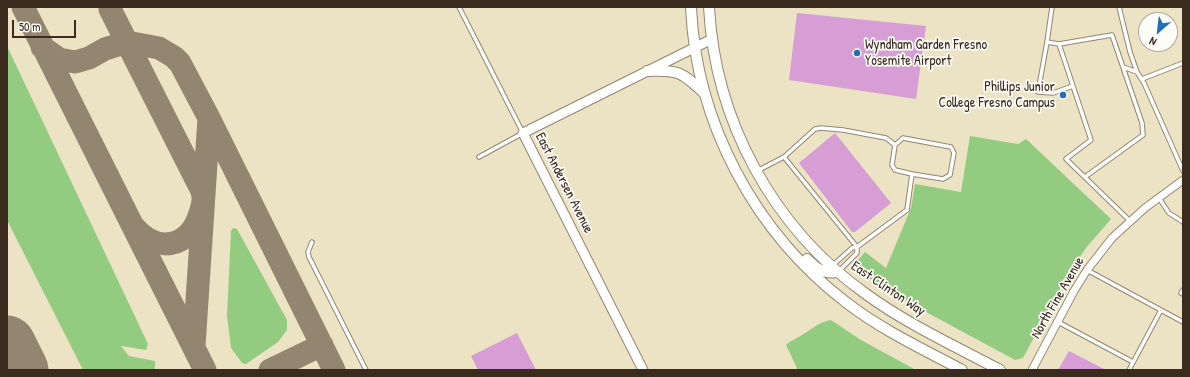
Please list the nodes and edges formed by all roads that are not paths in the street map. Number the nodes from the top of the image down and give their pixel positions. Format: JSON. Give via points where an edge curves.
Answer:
{"nodes":[{"id":1,"x":459,"y":7,"type":"edge"},
{"id":2,"x":691,"y":7,"type":"edge"},
{"id":3,"x":709,"y":7,"type":"edge"},
{"id":4,"x":1052,"y":7,"type":"edge"},
{"id":5,"x":1119,"y":7,"type":"edge"},
{"id":6,"x":712,"y":38,"type":"junction"},
{"id":7,"x":1047,"y":42,"type":"junction"},
{"id":8,"x":1059,"y":44,"type":"junction"},
{"id":9,"x":695,"y":47,"type":"junction"},
{"id":10,"x":1183,"y":63,"type":"edge"},
{"id":11,"x":1123,"y":66,"type":"junction"},
{"id":12,"x":647,"y":71,"type":"junction"},
{"id":13,"x":1137,"y":72,"type":"junction"},
{"id":14,"x":1142,"y":79,"type":"junction"},
{"id":15,"x":1073,"y":86,"type":"junction"},
{"id":16,"x":704,"y":93,"type":"junction"},
{"id":17,"x":523,"y":134,"type":"junction"},
{"id":18,"x":895,"y":145,"type":"junction"},
{"id":19,"x":479,"y":157,"type":"dead end"},
{"id":20,"x":784,"y":157,"type":"junction"},
{"id":21,"x":1183,"y":171,"type":"edge"},
{"id":22,"x":756,"y":172,"type":"junction"},
{"id":23,"x":912,"y":174,"type":"junction"},
{"id":24,"x":1085,"y":177,"type":"junction"},
{"id":25,"x":1183,"y":180,"type":"edge"},
{"id":26,"x":1158,"y":198,"type":"junction"},
{"id":27,"x":763,"y":215,"type":"junction"},
{"id":28,"x":1130,"y":221,"type":"junction"},
{"id":29,"x":1183,"y":222,"type":"edge"},
{"id":30,"x":312,"y":242,"type":"dead end"},
{"id":31,"x":857,"y":247,"type":"junction"},
{"id":32,"x":835,"y":269,"type":"junction"},
{"id":33,"x":1087,"y":270,"type":"junction"},
{"id":34,"x":1183,"y":290,"type":"edge"},
{"id":35,"x":1183,"y":294,"type":"edge"},
{"id":36,"x":1161,"y":310,"type":"junction"},
{"id":37,"x":1058,"y":322,"type":"junction"},
{"id":38,"x":1183,"y":322,"type":"edge"},
{"id":39,"x":1133,"y":362,"type":"junction"},
{"id":40,"x":366,"y":370,"type":"edge"},
{"id":41,"x":643,"y":370,"type":"edge"},
{"id":42,"x":962,"y":370,"type":"edge"},
{"id":43,"x":1000,"y":370,"type":"edge"},
{"id":44,"x":1032,"y":370,"type":"edge"},
{"id":45,"x":1129,"y":370,"type":"edge"}],
"edges":[{"from":1,"to":17,"type":"lane"},
{"from":2,"to":9,"type":"main road"},
{"from":3,"to":6,"type":"main road","name":"East Clinton Way"},
{"from":4,"to":7,"type":"lane"},
{"from":5,"to":13,"type":"lane"},
{"from":6,"to":9,"type":"street","name":"East Andersen Avenue"},
{"from":6,"to":22,"type":"main road","name":"East Clinton Way","via":[[717,71],[726,102]]},
{"from":7,"to":8,"type":"lane"},
{"from":7,"to":15,"type":"lane","via":[[1038,92],[1053,93]]},
{"from":8,"to":11,"type":"lane","via":[[1112,35]]},
{"from":8,"to":15,"type":"lane"},
{"from":9,"to":12,"type":"street","name":"East Andersen Avenue"},
{"from":9,"to":16,"type":"main road"},
{"from":10,"to":14,"type":"lane"},
{"from":11,"to":13,"type":"lane"},
{"from":11,"to":24,"type":"lane","via":[[1142,123],[1143,135]]},
{"from":12,"to":16,"type":"main road","via":[[668,70],[682,74]]},
{"from":12,"to":17,"type":"street","name":"East Andersen Avenue"},
{"from":13,"to":14,"type":"lane"},
{"from":14,"to":21,"type":"lane"},
{"from":15,"to":24,"type":"lane","via":[[1091,140],[1066,159]]},
{"from":16,"to":27,"type":"main road","via":[[728,156]]},
{"from":17,"to":19,"type":"lane"},
{"from":17,"to":41,"type":"street","name":"East Andersen Avenue"},
{"from":18,"to":20,"type":"lane","via":[[886,138],[821,128],[814,130]]},
{"from":18,"to":23,"type":"lane","via":[[892,165],[895,170]]},
{"from":18,"to":23,"type":"lane","via":[[903,138],[951,147],[954,153],[950,176],[943,179]]},
{"from":20,"to":22,"type":"lane"},
{"from":20,"to":31,"type":"lane"},
{"from":22,"to":32,"type":"main road","name":"East Clinton Way","via":[[790,222],[810,246]]},
{"from":23,"to":31,"type":"lane","via":[[907,210]]},
{"from":24,"to":28,"type":"lane"},
{"from":25,"to":26,"type":"street","name":"North Fine Avenue"},
{"from":26,"to":28,"type":"street","name":"North Fine Avenue"},
{"from":26,"to":29,"type":"lane","via":[[1169,213]]},
{"from":27,"to":32,"type":"main road","via":[[814,266],[831,273]]},
{"from":27,"to":42,"type":"main road","via":[[804,265],[848,303],[880,325]]},
{"from":28,"to":33,"type":"street","name":"North Fine Avenue","via":[[1112,238]]},
{"from":30,"to":40,"type":"lane","via":[[309,257]]},
{"from":31,"to":32,"type":"lane","via":[[852,248]]},
{"from":31,"to":32,"type":"lane","via":[[857,253]]},
{"from":32,"to":43,"type":"main road","name":"East Clinton Way","via":[[877,302]]},
{"from":33,"to":36,"type":"lane"},
{"from":33,"to":37,"type":"street","name":"North Fine Avenue"},
{"from":34,"to":35,"type":"lane"},
{"from":36,"to":38,"type":"lane"},
{"from":36,"to":39,"type":"lane"},
{"from":37,"to":39,"type":"lane"},
{"from":37,"to":44,"type":"street","name":"North Fine Avenue"},
{"from":39,"to":45,"type":"lane"}]}
